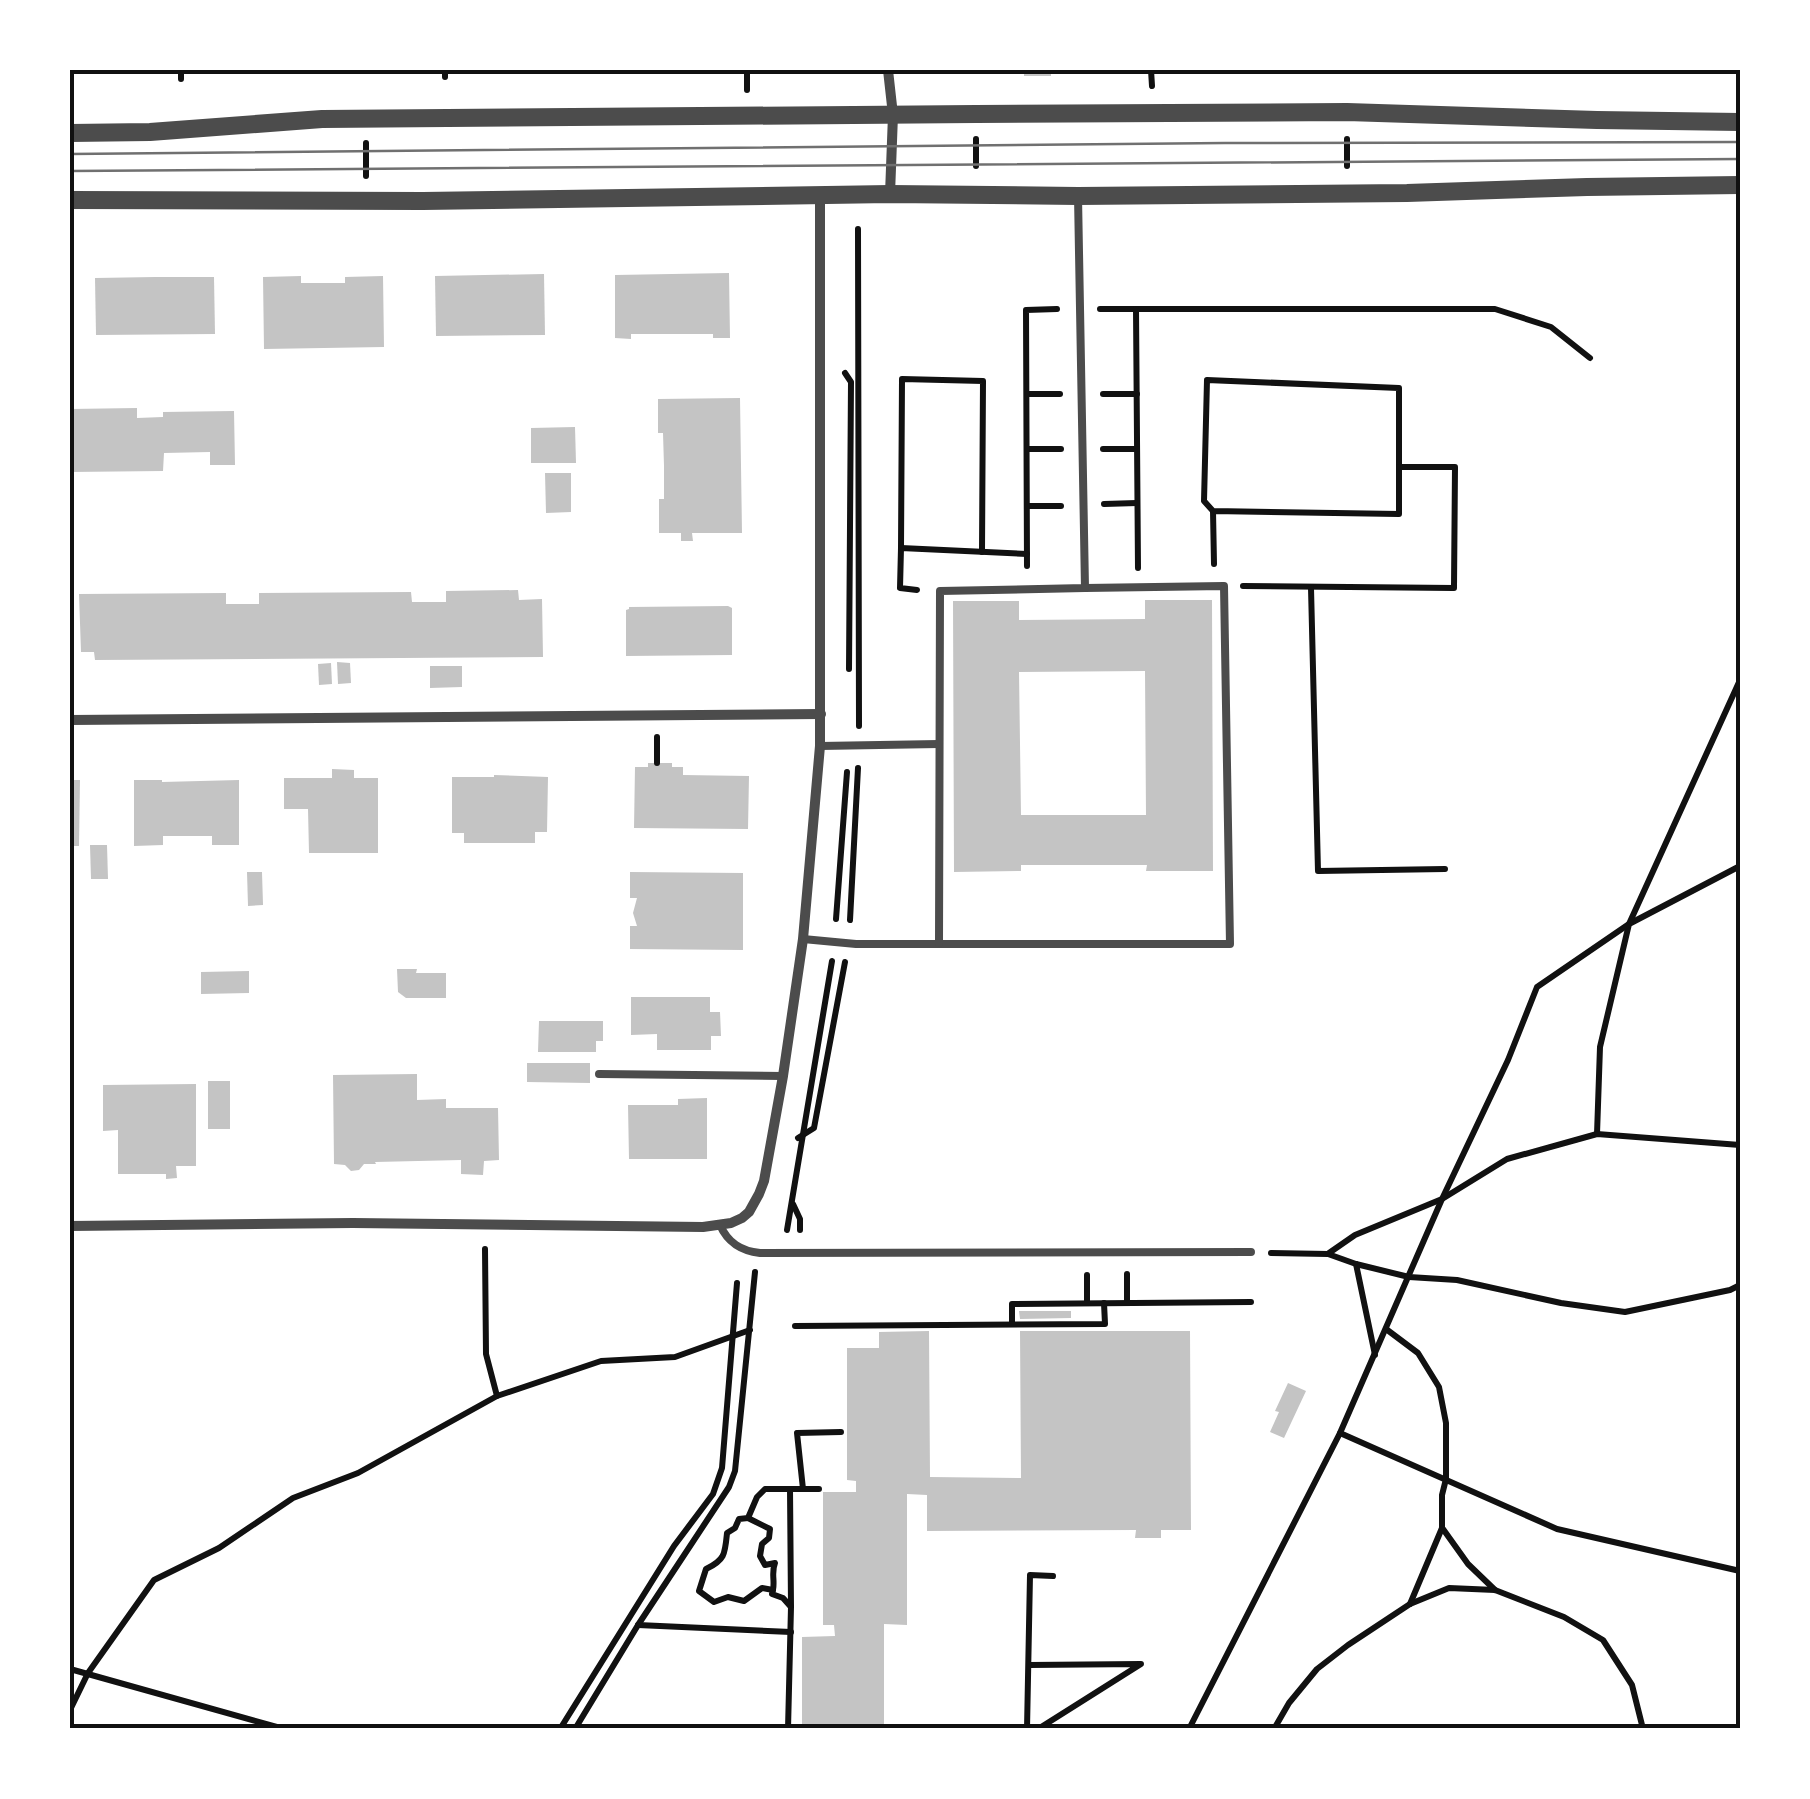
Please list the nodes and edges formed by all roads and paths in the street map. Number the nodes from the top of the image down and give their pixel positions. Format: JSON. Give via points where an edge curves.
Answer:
{"nodes":[{"id":1,"x":888,"y":70,"type":"edge"},
{"id":2,"x":1150,"y":70,"type":"edge"},
{"id":3,"x":1152,"y":88,"type":"dead end"},
{"id":4,"x":1347,"y":112,"type":"junction"},
{"id":5,"x":976,"y":114,"type":"junction"},
{"id":6,"x":892,"y":115,"type":"junction"},
{"id":7,"x":1740,"y":122,"type":"edge"},
{"id":8,"x":70,"y":133,"type":"edge"},
{"id":9,"x":366,"y":144,"type":"dead end"},
{"id":10,"x":366,"y":182,"type":"dead end"},
{"id":11,"x":1740,"y":186,"type":"edge"},
{"id":12,"x":1348,"y":193,"type":"junction"},
{"id":13,"x":890,"y":194,"type":"junction"},
{"id":14,"x":977,"y":195,"type":"junction"},
{"id":15,"x":820,"y":196,"type":"junction"},
{"id":16,"x":1078,"y":196,"type":"junction"},
{"id":17,"x":70,"y":200,"type":"edge"},
{"id":18,"x":1081,"y":309,"type":"junction"},
{"id":19,"x":1136,"y":309,"type":"junction"},
{"id":20,"x":1590,"y":358,"type":"dead end"},
{"id":21,"x":1399,"y":467,"type":"junction"},
{"id":22,"x":1213,"y":511,"type":"junction"},
{"id":23,"x":901,"y":548,"type":"junction"},
{"id":24,"x":982,"y":552,"type":"junction"},
{"id":25,"x":1027,"y":554,"type":"junction"},
{"id":26,"x":1219,"y":586,"type":"junction"},
{"id":27,"x":1138,"y":587,"type":"junction"},
{"id":28,"x":1085,"y":588,"type":"junction"},
{"id":29,"x":1311,"y":588,"type":"junction"},
{"id":30,"x":1027,"y":589,"type":"junction"},
{"id":31,"x":940,"y":591,"type":"junction"},
{"id":32,"x":1740,"y":680,"type":"edge"},
{"id":33,"x":821,"y":714,"type":"junction"},
{"id":34,"x":70,"y":720,"type":"edge"},
{"id":35,"x":658,"y":736,"type":"dead end"},
{"id":36,"x":939,"y":744,"type":"junction"},
{"id":37,"x":820,"y":746,"type":"junction"},
{"id":38,"x":657,"y":763,"type":"dead end"},
{"id":39,"x":1740,"y":866,"type":"edge"},
{"id":40,"x":1445,"y":870,"type":"dead end"},
{"id":41,"x":1629,"y":924,"type":"junction"},
{"id":42,"x":804,"y":938,"type":"junction"},
{"id":43,"x":940,"y":944,"type":"junction"},
{"id":44,"x":599,"y":1074,"type":"dead end"},
{"id":45,"x":783,"y":1076,"type":"junction"},
{"id":46,"x":1597,"y":1134,"type":"junction"},
{"id":47,"x":1740,"y":1146,"type":"edge"},
{"id":48,"x":1442,"y":1199,"type":"junction"},
{"id":49,"x":485,"y":1225,"type":"junction"},
{"id":50,"x":720,"y":1225,"type":"junction"},
{"id":51,"x":70,"y":1226,"type":"edge"},
{"id":52,"x":1251,"y":1252,"type":"joint"},
{"id":53,"x":800,"y":1254,"type":"junction"},
{"id":54,"x":1328,"y":1254,"type":"junction"},
{"id":55,"x":1356,"y":1264,"type":"junction"},
{"id":56,"x":1408,"y":1276,"type":"junction"},
{"id":57,"x":737,"y":1283,"type":"dead end"},
{"id":58,"x":1740,"y":1285,"type":"edge"},
{"id":59,"x":1251,"y":1302,"type":"dead end"},
{"id":60,"x":1104,"y":1304,"type":"junction"},
{"id":61,"x":1012,"y":1324,"type":"junction"},
{"id":62,"x":795,"y":1326,"type":"dead end"},
{"id":63,"x":1386,"y":1329,"type":"junction"},
{"id":64,"x":750,"y":1330,"type":"junction"},
{"id":65,"x":733,"y":1334,"type":"junction"},
{"id":66,"x":1375,"y":1356,"type":"junction"},
{"id":67,"x":497,"y":1396,"type":"junction"},
{"id":68,"x":841,"y":1432,"type":"dead end"},
{"id":69,"x":1340,"y":1433,"type":"junction"},
{"id":70,"x":1446,"y":1479,"type":"junction"},
{"id":71,"x":803,"y":1488,"type":"junction"},
{"id":72,"x":790,"y":1489,"type":"junction"},
{"id":73,"x":818,"y":1489,"type":"dead end"},
{"id":74,"x":748,"y":1518,"type":"junction"},
{"id":75,"x":1442,"y":1528,"type":"junction"},
{"id":76,"x":1740,"y":1571,"type":"edge"},
{"id":77,"x":1053,"y":1576,"type":"dead end"},
{"id":78,"x":772,"y":1590,"type":"junction"},
{"id":79,"x":1495,"y":1590,"type":"junction"},
{"id":80,"x":1410,"y":1604,"type":"junction"},
{"id":81,"x":791,"y":1607,"type":"junction"},
{"id":82,"x":638,"y":1625,"type":"junction"},
{"id":83,"x":790,"y":1632,"type":"junction"},
{"id":84,"x":1029,"y":1665,"type":"junction"},
{"id":85,"x":70,"y":1669,"type":"edge"},
{"id":86,"x":88,"y":1674,"type":"junction"},
{"id":87,"x":70,"y":1710,"type":"edge"},
{"id":88,"x":284,"y":1729,"type":"edge"},
{"id":89,"x":560,"y":1729,"type":"edge"},
{"id":90,"x":575,"y":1729,"type":"edge"},
{"id":91,"x":788,"y":1729,"type":"edge"},
{"id":92,"x":1027,"y":1729,"type":"edge"},
{"id":93,"x":1038,"y":1729,"type":"edge"},
{"id":94,"x":1190,"y":1729,"type":"edge"},
{"id":95,"x":1274,"y":1729,"type":"edge"},
{"id":96,"x":1642,"y":1729,"type":"edge"}],
"edges":[{"from":1,"to":6,"type":"street"},
{"from":2,"to":3,"type":"path"},
{"from":4,"to":5,"type":"street"},
{"from":4,"to":7,"type":"street"},
{"from":4,"to":12,"type":"path"},
{"from":5,"to":6,"type":"street"},
{"from":5,"to":14,"type":"path"},
{"from":6,"to":8,"type":"street","via":[[322,120]]},
{"from":6,"to":13,"type":"street"},
{"from":9,"to":10,"type":"path"},
{"from":11,"to":12,"type":"street"},
{"from":12,"to":16,"type":"street"},
{"from":13,"to":14,"type":"street"},
{"from":13,"to":15,"type":"street"},
{"from":14,"to":16,"type":"street"},
{"from":15,"to":17,"type":"street"},
{"from":15,"to":33,"type":"street"},
{"from":16,"to":18,"type":"lane"},
{"from":18,"to":19,"type":"path"},
{"from":18,"to":25,"type":"path","via":[[1026,310]]},
{"from":18,"to":28,"type":"lane"},
{"from":19,"to":20,"type":"path","via":[[1496,309],[1551,327]]},
{"from":19,"to":27,"type":"path"},
{"from":21,"to":22,"type":"path","via":[[1399,514]]},
{"from":21,"to":22,"type":"path","via":[[1398,388],[1207,380],[1204,502]]},
{"from":21,"to":29,"type":"path","via":[[1455,467],[1454,588]]},
{"from":22,"to":26,"type":"path"},
{"from":23,"to":24,"type":"path"},
{"from":23,"to":24,"type":"path","via":[[902,379],[983,380]]},
{"from":23,"to":31,"type":"path","via":[[900,588]]},
{"from":24,"to":25,"type":"path"},
{"from":25,"to":30,"type":"path"},
{"from":26,"to":27,"type":"lane"},
{"from":26,"to":29,"type":"path"},
{"from":26,"to":43,"type":"lane","via":[[1230,944]]},
{"from":27,"to":28,"type":"lane"},
{"from":28,"to":30,"type":"lane"},
{"from":29,"to":40,"type":"path","via":[[1318,871]]},
{"from":30,"to":31,"type":"lane"},
{"from":31,"to":36,"type":"lane"},
{"from":32,"to":41,"type":"path"},
{"from":33,"to":34,"type":"street"},
{"from":33,"to":37,"type":"street"},
{"from":35,"to":38,"type":"path"},
{"from":36,"to":37,"type":"lane"},
{"from":36,"to":43,"type":"lane"},
{"from":37,"to":42,"type":"street"},
{"from":39,"to":41,"type":"path"},
{"from":41,"to":46,"type":"path","via":[[1600,1047]]},
{"from":41,"to":48,"type":"path","via":[[1537,987]]},
{"from":42,"to":43,"type":"lane"},
{"from":42,"to":45,"type":"street"},
{"from":44,"to":45,"type":"lane"},
{"from":45,"to":50,"type":"street","via":[[764,1181],[742,1218]]},
{"from":46,"to":47,"type":"path"},
{"from":46,"to":48,"type":"path","via":[[1507,1159]]},
{"from":48,"to":54,"type":"path","via":[[1355,1235]]},
{"from":48,"to":56,"type":"path"},
{"from":49,"to":50,"type":"street"},
{"from":49,"to":51,"type":"street"},
{"from":49,"to":67,"type":"path","via":[[486,1354]]},
{"from":50,"to":53,"type":"lane","via":[[748,1252]]},
{"from":52,"to":53,"type":"lane"},
{"from":52,"to":54,"type":"path"},
{"from":53,"to":64,"type":"path","via":[[792,1264],[756,1270]]},
{"from":54,"to":55,"type":"path"},
{"from":55,"to":56,"type":"path"},
{"from":55,"to":66,"type":"path"},
{"from":56,"to":58,"type":"path","via":[[1625,1312]]},
{"from":56,"to":63,"type":"path"},
{"from":57,"to":65,"type":"path"},
{"from":59,"to":60,"type":"path"},
{"from":60,"to":61,"type":"path","via":[[1012,1304]]},
{"from":60,"to":61,"type":"path","via":[[1105,1324]]},
{"from":61,"to":62,"type":"path"},
{"from":63,"to":66,"type":"path"},
{"from":63,"to":70,"type":"path","via":[[1418,1353],[1438,1387]]},
{"from":64,"to":65,"type":"path"},
{"from":64,"to":82,"type":"path","via":[[729,1487]]},
{"from":65,"to":67,"type":"path","via":[[675,1357],[600,1361]]},
{"from":65,"to":89,"type":"path","via":[[714,1494]]},
{"from":66,"to":69,"type":"path"},
{"from":67,"to":86,"type":"path","via":[[358,1473],[293,1498],[219,1548],[154,1580]]},
{"from":68,"to":71,"type":"path","via":[[798,1434]]},
{"from":69,"to":70,"type":"path"},
{"from":69,"to":94,"type":"path"},
{"from":70,"to":75,"type":"path"},
{"from":70,"to":76,"type":"path","via":[[1557,1528]]},
{"from":71,"to":72,"type":"path"},
{"from":71,"to":73,"type":"path"},
{"from":72,"to":74,"type":"path","via":[[765,1489]]},
{"from":72,"to":81,"type":"path"},
{"from":74,"to":78,"type":"path","via":[[770,1529],[760,1556],[765,1564],[775,1563]]},
{"from":74,"to":78,"type":"path","via":[[726,1533],[720,1563],[706,1569],[699,1592],[714,1602],[744,1601],[762,1588]]},
{"from":75,"to":79,"type":"path"},
{"from":75,"to":80,"type":"path"},
{"from":77,"to":84,"type":"path","via":[[1030,1575]]},
{"from":78,"to":81,"type":"path"},
{"from":79,"to":80,"type":"path","via":[[1450,1588]]},
{"from":79,"to":96,"type":"path","via":[[1564,1616],[1603,1640],[1632,1685]]},
{"from":80,"to":95,"type":"path","via":[[1317,1669]]},
{"from":81,"to":83,"type":"path"},
{"from":82,"to":83,"type":"path"},
{"from":82,"to":90,"type":"path"},
{"from":83,"to":91,"type":"path"},
{"from":84,"to":92,"type":"path"},
{"from":84,"to":93,"type":"path","via":[[1140,1664]]},
{"from":85,"to":86,"type":"path"},
{"from":86,"to":87,"type":"path"},
{"from":86,"to":88,"type":"path"}]}
